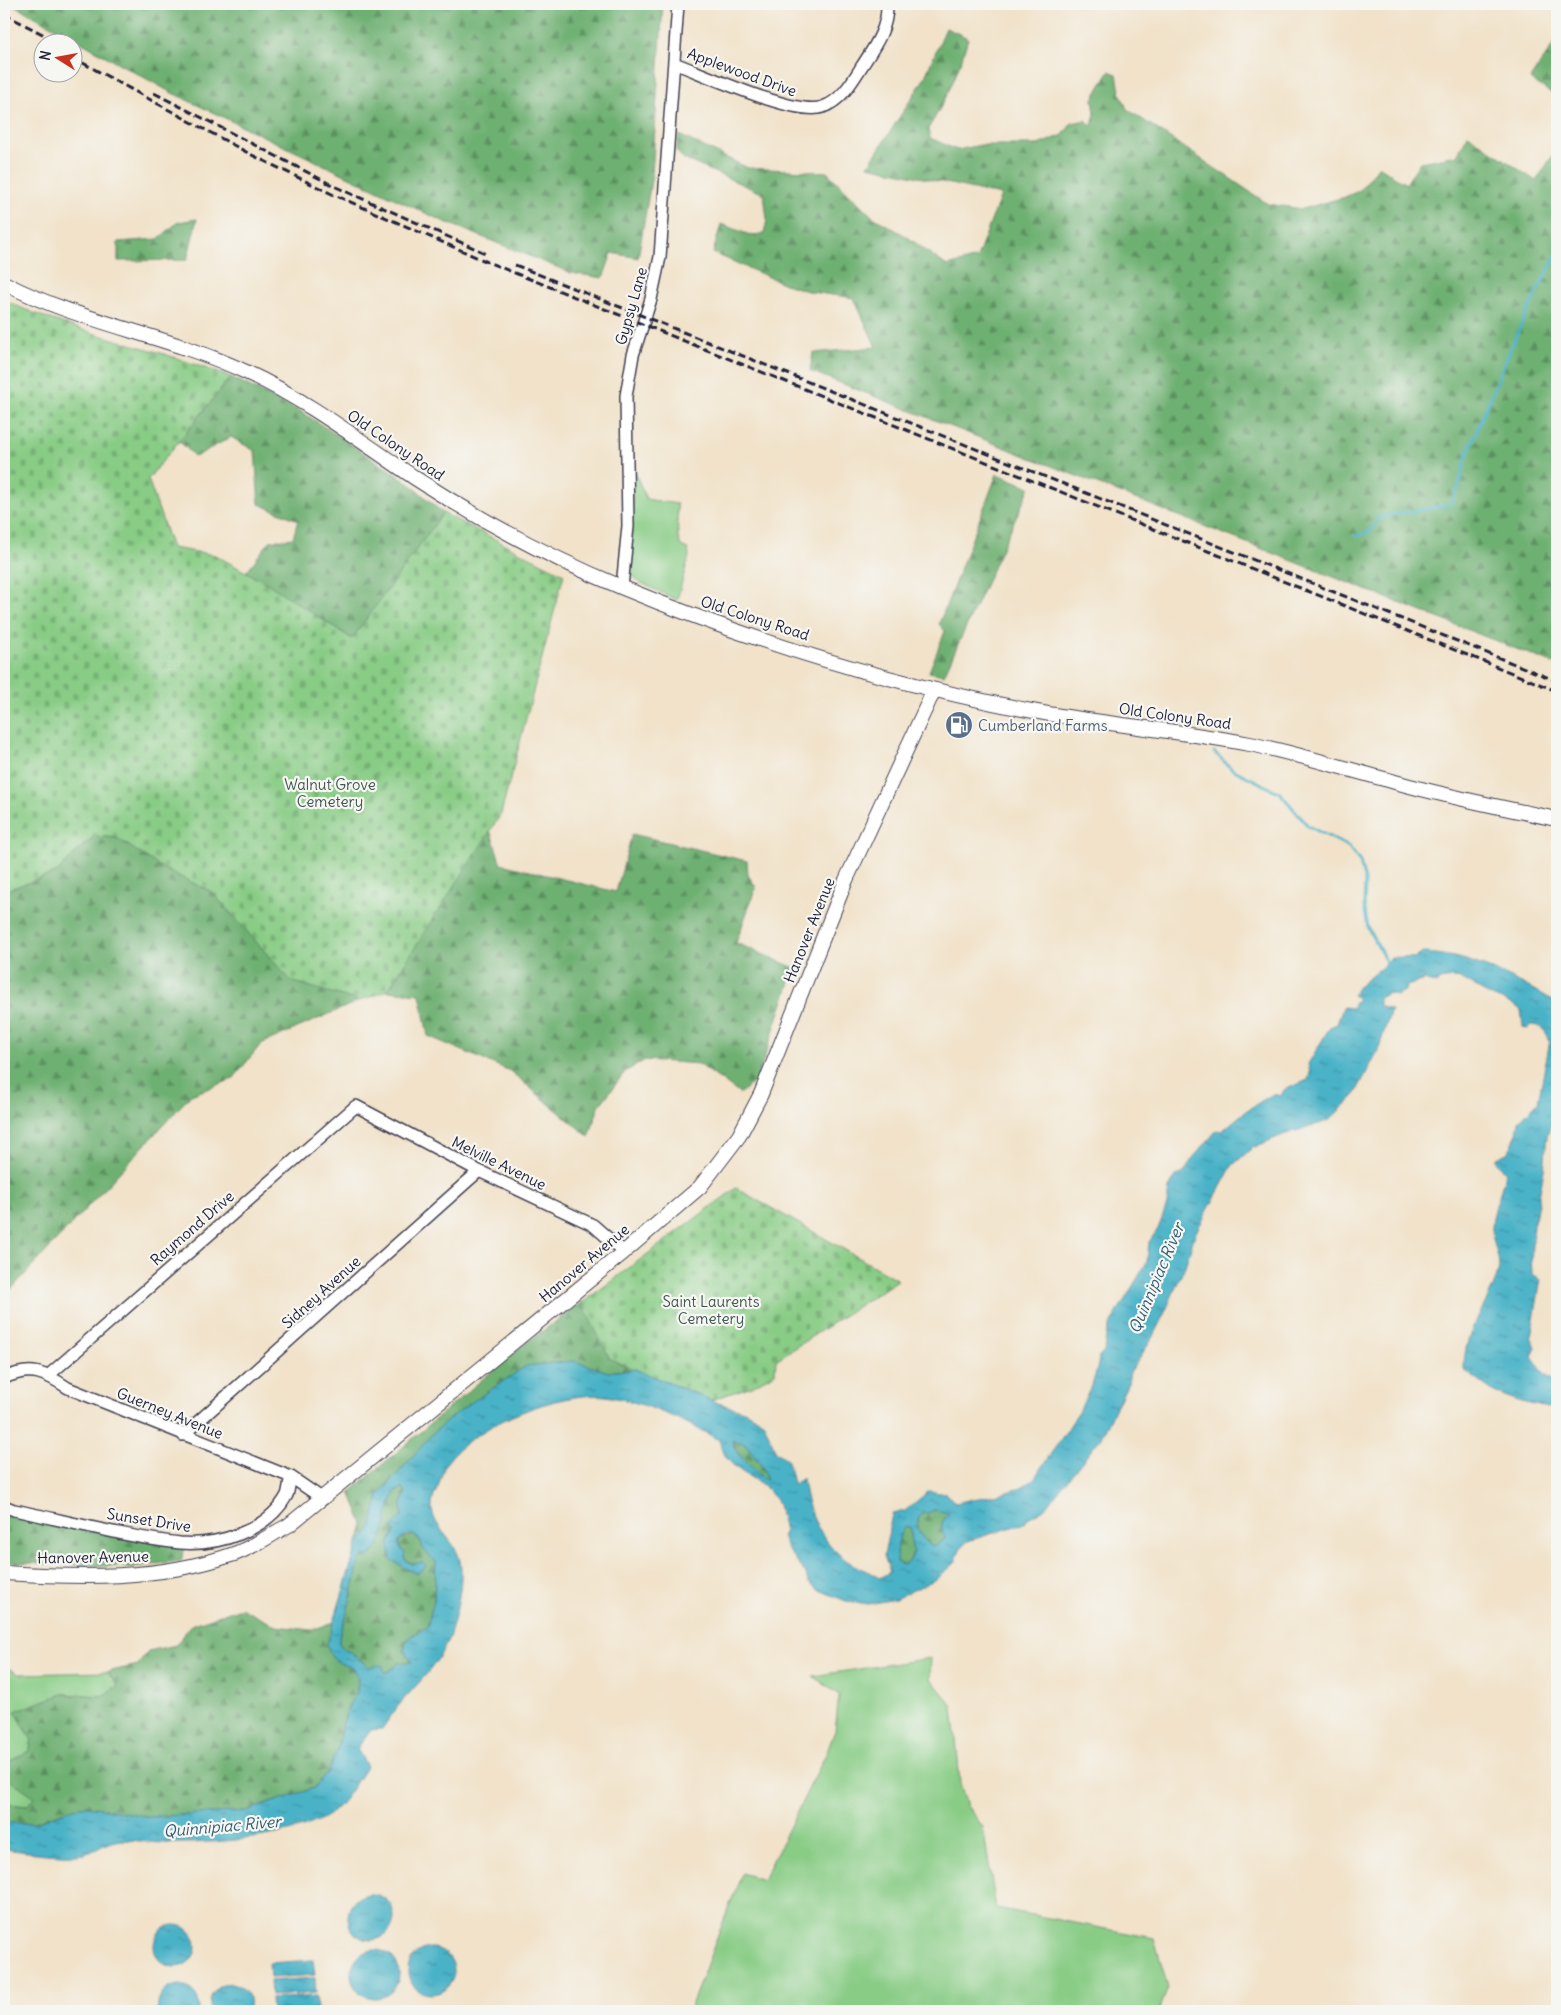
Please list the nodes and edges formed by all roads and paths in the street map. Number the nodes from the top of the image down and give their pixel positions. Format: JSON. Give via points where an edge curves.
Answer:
{"nodes":[{"id":1,"x":678,"y":4,"type":"edge"},
{"id":2,"x":887,"y":4,"type":"edge"},
{"id":3,"x":674,"y":63,"type":"junction"},
{"id":4,"x":4,"y":283,"type":"edge"},
{"id":5,"x":622,"y":587,"type":"junction"},
{"id":6,"x":934,"y":690,"type":"junction"},
{"id":7,"x":1557,"y":819,"type":"edge"},
{"id":8,"x":356,"y":1106,"type":"joint"},
{"id":9,"x":479,"y":1171,"type":"junction"},
{"id":10,"x":624,"y":1252,"type":"junction"},
{"id":11,"x":49,"y":1375,"type":"junction"},
{"id":12,"x":4,"y":1378,"type":"edge"},
{"id":13,"x":183,"y":1435,"type":"junction"},
{"id":14,"x":290,"y":1477,"type":"junction"},
{"id":15,"x":324,"y":1499,"type":"junction"},
{"id":16,"x":4,"y":1506,"type":"edge"},
{"id":17,"x":4,"y":1573,"type":"edge"}],
"edges":[{"from":1,"to":3,"type":"street","name":"Gypsy Lane"},
{"from":2,"to":3,"type":"street","name":"Applewood Drive","via":[[888,16],[881,36],[852,82],[839,97],[823,107],[802,110]]},
{"from":3,"to":5,"type":"street","name":"Gypsy Lane","via":[[660,257],[651,299],[636,341],[625,402],[628,526]]},
{"from":4,"to":5,"type":"main road","name":"Old Colony Road","via":[[80,316],[212,357],[264,381],[301,401],[477,516],[553,556]]},
{"from":5,"to":6,"type":"main road","name":"Old Colony Road","via":[[733,629]]},
{"from":6,"to":7,"type":"main road","name":"Old Colony Road","via":[[1067,717],[1269,748],[1442,794]]},
{"from":6,"to":10,"type":"main road","name":"Hanover Avenue","via":[[846,880],[767,1080],[740,1136],[700,1187]]},
{"from":8,"to":9,"type":"street","name":"Melville Avenue"},
{"from":8,"to":11,"type":"street","name":"Raymond Drive"},
{"from":9,"to":10,"type":"street","name":"Melville Avenue","via":[[593,1225]]},
{"from":9,"to":13,"type":"street","name":"Sidney Avenue"},
{"from":10,"to":15,"type":"main road","name":"Hanover Avenue"},
{"from":11,"to":12,"type":"street","name":"Guerney Avenue","via":[[30,1370]]},
{"from":11,"to":13,"type":"street","name":"Guerney Avenue","via":[[68,1388]]},
{"from":13,"to":14,"type":"street","name":"Guerney Avenue"},
{"from":14,"to":15,"type":"street","name":"Guerney Avenue"},
{"from":14,"to":16,"type":"street","name":"Sunset Drive","via":[[287,1495],[262,1524],[210,1541],[181,1543]]},
{"from":15,"to":17,"type":"main road","name":"Hanover Avenue","via":[[289,1525],[233,1555],[164,1572],[113,1576]]}]}
